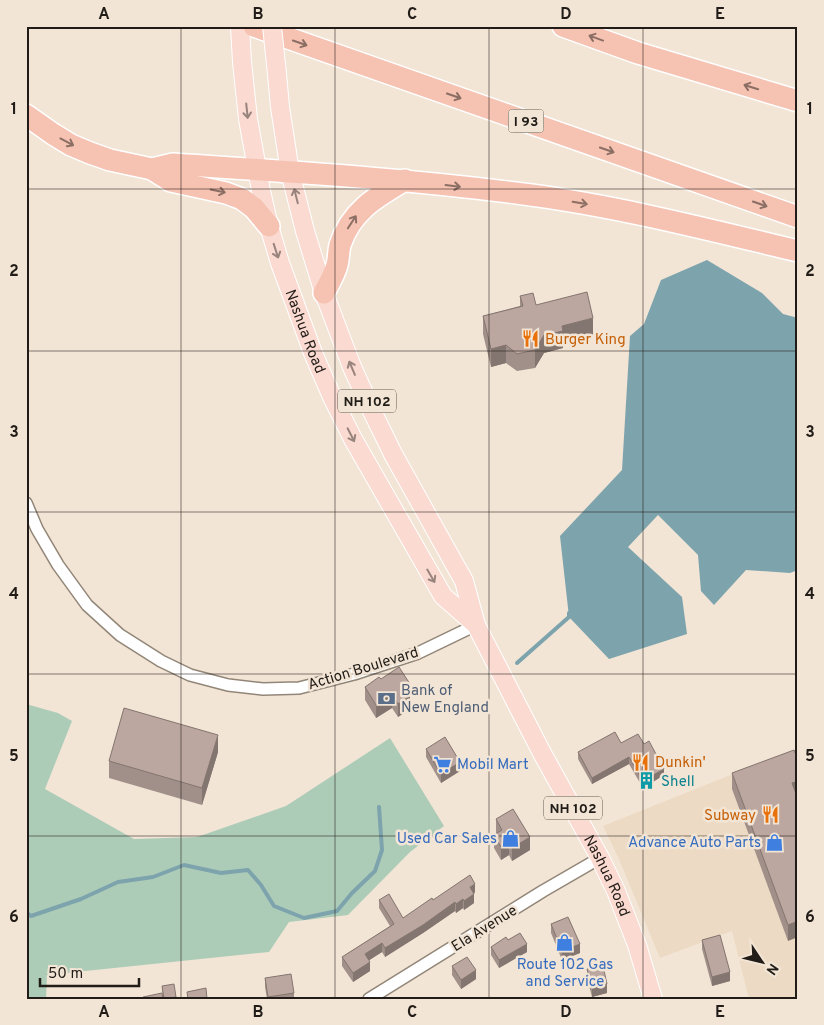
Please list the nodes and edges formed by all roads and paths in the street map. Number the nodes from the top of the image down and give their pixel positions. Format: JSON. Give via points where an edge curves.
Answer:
{"nodes":[{"id":1,"x":240,"y":26,"type":"edge"},
{"id":2,"x":254,"y":26,"type":"edge"},
{"id":3,"x":272,"y":26,"type":"edge"},
{"id":4,"x":563,"y":26,"type":"edge"},
{"id":5,"x":798,"y":101,"type":"edge"},
{"id":6,"x":26,"y":115,"type":"edge"},
{"id":7,"x":152,"y":169,"type":"junction"},
{"id":8,"x":256,"y":169,"type":"junction"},
{"id":9,"x":290,"y":172,"type":"junction"},
{"id":10,"x":405,"y":180,"type":"junction"},
{"id":11,"x":798,"y":217,"type":"edge"},
{"id":12,"x":269,"y":226,"type":"junction"},
{"id":13,"x":798,"y":251,"type":"edge"},
{"id":14,"x":324,"y":293,"type":"junction"},
{"id":15,"x":26,"y":503,"type":"edge"},
{"id":16,"x":476,"y":625,"type":"junction"},
{"id":17,"x":600,"y":858,"type":"junction"},
{"id":18,"x":369,"y":999,"type":"edge"},
{"id":19,"x":653,"y":999,"type":"edge"}],
"edges":[{"from":1,"to":8,"type":"main road","name":"Nashua Road","number":"NH 102","one_way":true},
{"from":2,"to":11,"type":"highway","number":"I 93","one_way":true},
{"from":3,"to":9,"type":"main road","name":"Nashua Road","number":"NH 102","bridge":true},
{"from":5,"to":4,"type":"highway","one_way":true,"via":[[638,53]]},
{"from":6,"to":7,"type":"highway","one_way":true,"via":[[53,134],[90,153]]},
{"from":7,"to":8,"type":"highway","via":[[173,164]]},
{"from":7,"to":12,"type":"highway","one_way":true,"via":[[170,181],[242,199]]},
{"from":8,"to":9,"type":"highway"},
{"from":8,"to":12,"type":"main road","name":"Nashua Road","number":"NH 102"},
{"from":9,"to":10,"type":"highway"},
{"from":14,"to":9,"type":"main road","name":"Nashua Road","number":"NH 102","one_way":true},
{"from":10,"to":13,"type":"highway","one_way":true,"via":[[602,207]]},
{"from":14,"to":10,"type":"highway","one_way":true,"via":[[337,267],[340,246],[353,219],[373,200]]},
{"from":12,"to":16,"type":"main road","name":"Nashua Road","number":"NH 102","one_way":true,"via":[[313,352],[353,439],[443,596]]},
{"from":16,"to":14,"type":"main road","name":"Nashua Road","number":"NH 102","one_way":true,"via":[[464,581],[382,432],[352,367]]},
{"from":15,"to":16,"type":"street","name":"Action Boulevard","via":[[58,565],[87,605],[120,635],[190,676],[228,686],[299,688],[354,674],[418,652]]},
{"from":16,"to":17,"type":"main road","name":"Nashua Road","number":"NH 102"},
{"from":17,"to":18,"type":"street","name":"Ela Avenue"},
{"from":17,"to":19,"type":"main road","name":"Nashua Road","number":"NH 102","via":[[637,946]]}]}
